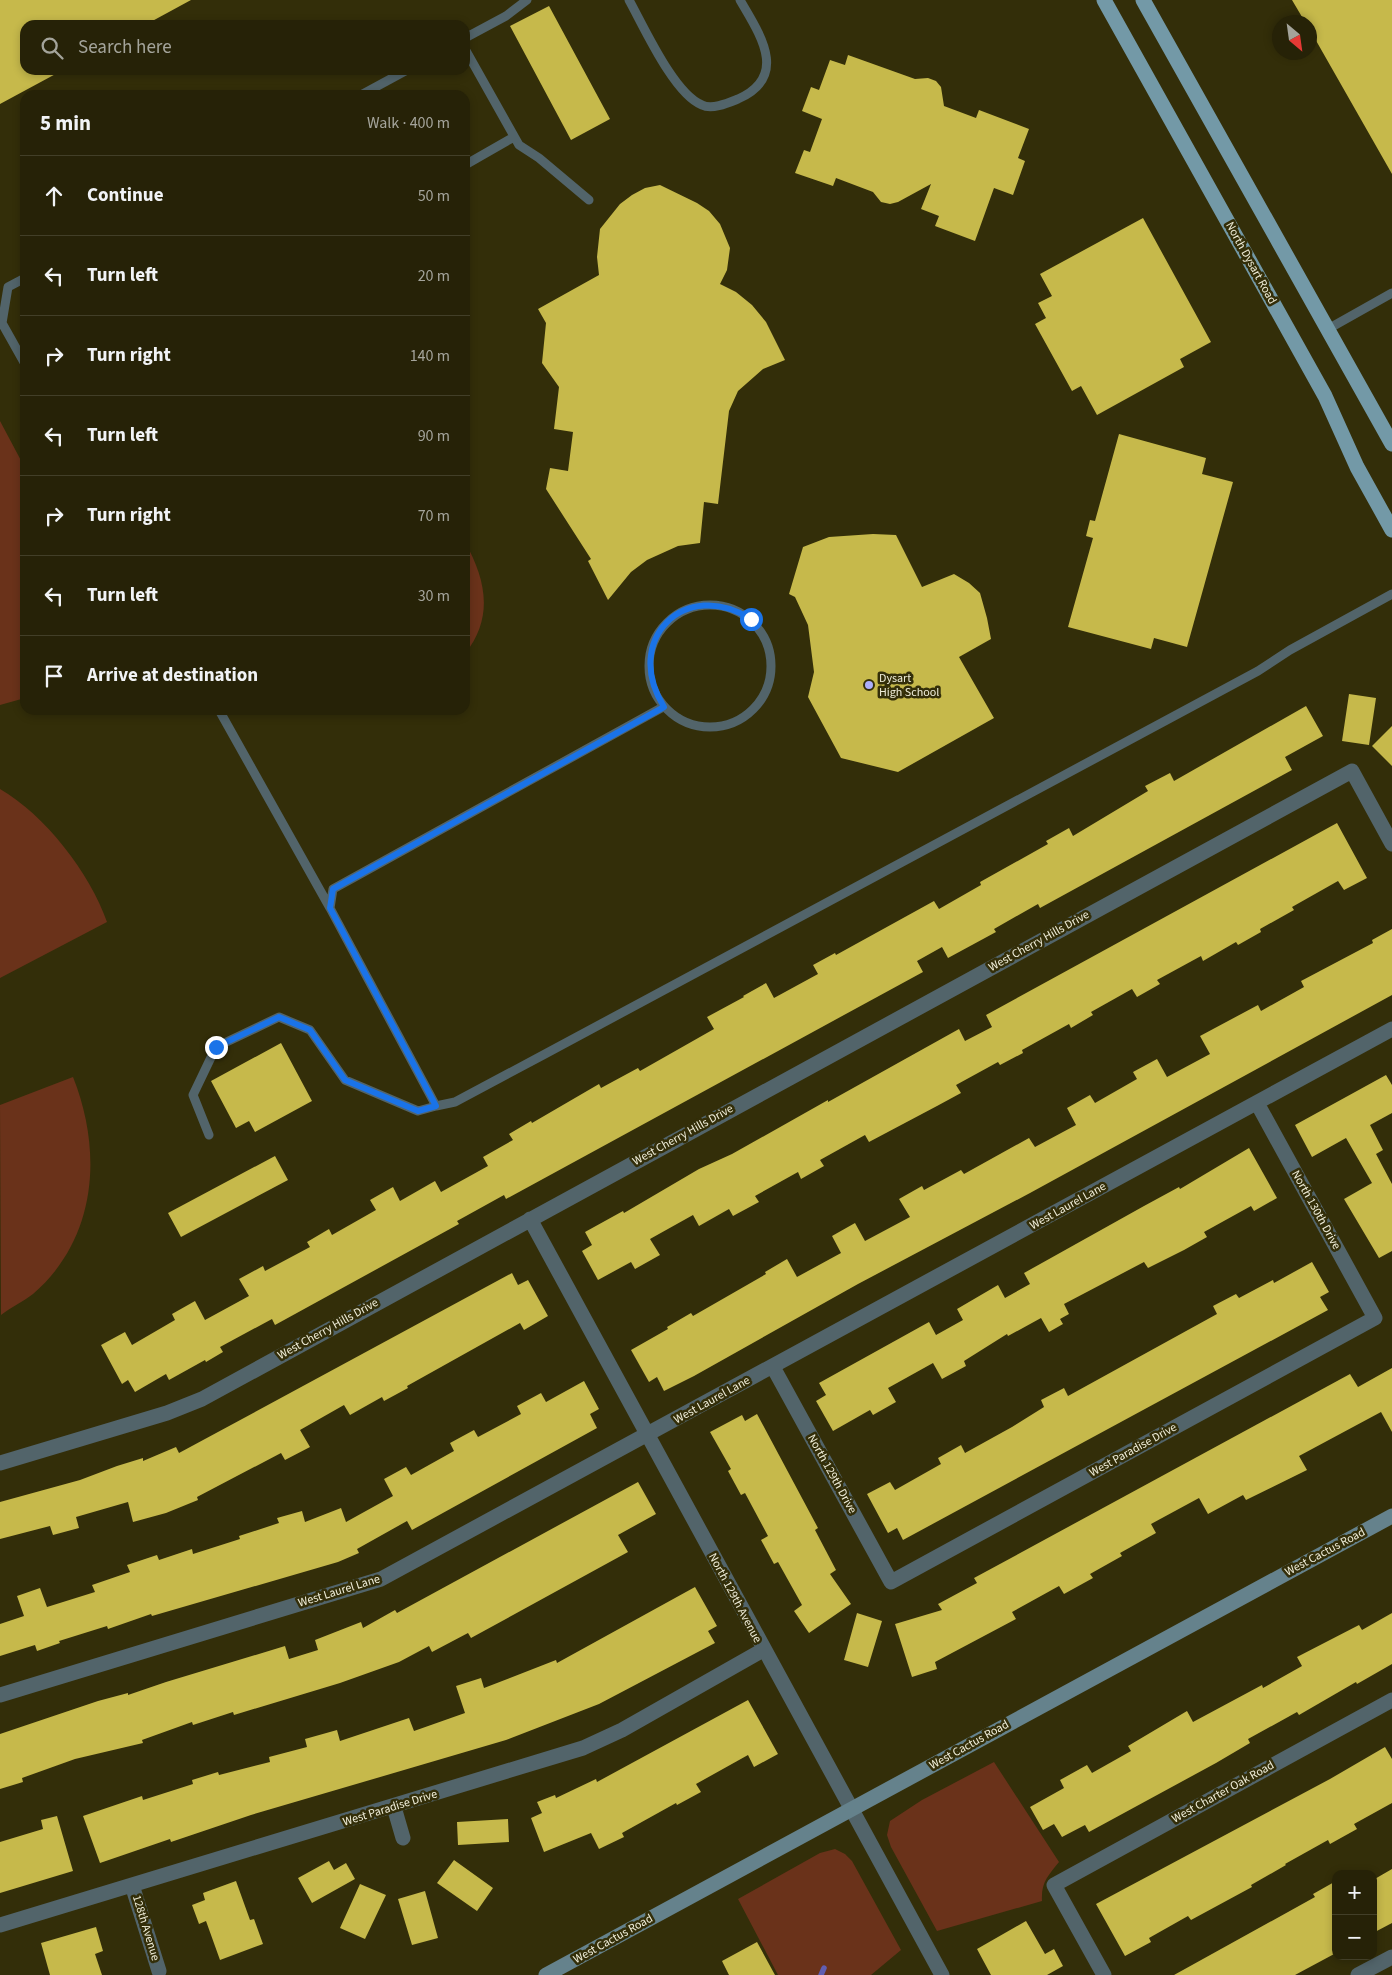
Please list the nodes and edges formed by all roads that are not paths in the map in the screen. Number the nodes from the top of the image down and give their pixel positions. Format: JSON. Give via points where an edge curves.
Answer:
{"nodes":[{"id":1,"x":527,"y":0,"type":"edge"},
{"id":2,"x":629,"y":0,"type":"edge"},
{"id":3,"x":740,"y":0,"type":"edge"},
{"id":4,"x":1104,"y":0,"type":"edge"},
{"id":5,"x":1143,"y":0,"type":"edge"},
{"id":6,"x":470,"y":35,"type":"edge"},
{"id":7,"x":470,"y":58,"type":"edge"},
{"id":8,"x":398,"y":75,"type":"edge"},
{"id":9,"x":370,"y":90,"type":"edge"},
{"id":10,"x":514,"y":137,"type":"junction"},
{"id":11,"x":470,"y":162,"type":"edge"},
{"id":12,"x":589,"y":200,"type":"dead end"},
{"id":13,"x":20,"y":281,"type":"edge"},
{"id":14,"x":1392,"y":293,"type":"edge"},
{"id":15,"x":1328,"y":329,"type":"junction"},
{"id":16,"x":20,"y":355,"type":"edge"},
{"id":17,"x":1392,"y":444,"type":"edge"},
{"id":18,"x":1392,"y":530,"type":"edge"},
{"id":19,"x":1392,"y":594,"type":"edge"},
{"id":20,"x":664,"y":707,"type":"junction"},
{"id":21,"x":222,"y":715,"type":"edge"},
{"id":22,"x":1392,"y":844,"type":"edge"},
{"id":23,"x":330,"y":908,"type":"junction"},
{"id":24,"x":1392,"y":1029,"type":"edge"},
{"id":25,"x":1256,"y":1103,"type":"junction"},
{"id":26,"x":436,"y":1106,"type":"junction"},
{"id":27,"x":210,"y":1135,"type":"dead end"},
{"id":28,"x":530,"y":1219,"type":"junction"},
{"id":29,"x":1374,"y":1318,"type":"joint"},
{"id":30,"x":773,"y":1367,"type":"junction"},
{"id":31,"x":647,"y":1435,"type":"junction"},
{"id":32,"x":0,"y":1463,"type":"edge"},
{"id":33,"x":1392,"y":1516,"type":"edge"},
{"id":34,"x":891,"y":1582,"type":"joint"},
{"id":35,"x":763,"y":1650,"type":"junction"},
{"id":36,"x":0,"y":1695,"type":"edge"},
{"id":37,"x":1392,"y":1700,"type":"edge"},
{"id":38,"x":394,"y":1806,"type":"junction"},
{"id":39,"x":852,"y":1809,"type":"junction"},
{"id":40,"x":403,"y":1838,"type":"dead end"},
{"id":41,"x":132,"y":1885,"type":"junction"},
{"id":42,"x":0,"y":1925,"type":"edge"},
{"id":43,"x":1392,"y":1956,"type":"edge"},
{"id":44,"x":159,"y":1971,"type":"dead end"},
{"id":45,"x":546,"y":1975,"type":"edge"},
{"id":46,"x":942,"y":1975,"type":"edge"},
{"id":47,"x":1104,"y":1975,"type":"edge"},
{"id":48,"x":1358,"y":1975,"type":"edge"}],
"edges":[{"from":1,"to":6,"type":"lane","via":[[506,16]]},
{"from":2,"to":3,"type":"lane","via":[[679,88],[702,106],[724,105],[742,97],[759,84],[768,66],[764,42]]},
{"from":4,"to":18,"type":"main road","name":"North Dysart Road","via":[[1325,396],[1357,467]]},
{"from":5,"to":15,"type":"main road"},
{"from":7,"to":10,"type":"lane"},
{"from":8,"to":9,"type":"lane"},
{"from":10,"to":11,"type":"lane"},
{"from":10,"to":12,"type":"lane","via":[[519,145]]},
{"from":13,"to":16,"type":"lane","via":[[8,287],[2,323]]},
{"from":14,"to":15,"type":"lane"},
{"from":15,"to":17,"type":"main road"},
{"from":19,"to":26,"type":"lane","via":[[1258,671],[562,1045],[455,1102]]},
{"from":20,"to":20,"type":"lane","via":[[675,717],[703,728],[733,724],[760,703],[772,669],[770,650],[763,633],[751,619],[736,609],[718,604],[699,605],[682,611],[667,622],[656,637],[649,673],[654,691]]},
{"from":20,"to":23,"type":"lane","via":[[333,889]]},
{"from":21,"to":23,"type":"lane"},
{"from":22,"to":28,"type":"street","name":"West Cherry Hills Drive","via":[[1352,771]]},
{"from":23,"to":26,"type":"lane"},
{"from":24,"to":25,"type":"street","name":"West Laurel Lane"},
{"from":25,"to":29,"type":"street","name":"North 130th Drive"},
{"from":25,"to":30,"type":"street","name":"West Laurel Lane"},
{"from":26,"to":27,"type":"lane","via":[[418,1111],[345,1080],[310,1030],[279,1017],[216,1047],[193,1095]]},
{"from":28,"to":31,"type":"street","name":"North 129th Avenue"},
{"from":28,"to":32,"type":"street","name":"West Cherry Hills Drive","via":[[202,1398],[167,1413]]},
{"from":29,"to":34,"type":"street","name":"West Paradise Drive"},
{"from":30,"to":31,"type":"street","name":"West Laurel Lane"},
{"from":30,"to":34,"type":"street","name":"North 129th Drive"},
{"from":31,"to":35,"type":"street","name":"North 129th Avenue"},
{"from":31,"to":36,"type":"street","name":"West Laurel Lane","via":[[381,1579]]},
{"from":33,"to":39,"type":"main road","name":"West Cactus Road"},
{"from":35,"to":38,"type":"street","name":"West Paradise Drive","via":[[622,1730],[583,1748]]},
{"from":35,"to":39,"type":"street","name":"North 129th Avenue"},
{"from":37,"to":47,"type":"street","name":"West Charter Oak Road","via":[[1054,1885]]},
{"from":38,"to":40,"type":"street"},
{"from":38,"to":41,"type":"street","name":"West Paradise Drive"},
{"from":39,"to":45,"type":"main road","name":"West Cactus Road"},
{"from":39,"to":46,"type":"street","name":"North 129th Avenue"},
{"from":41,"to":42,"type":"street","name":"West Paradise Drive"},
{"from":41,"to":44,"type":"street","name":"128th Avenue"},
{"from":43,"to":48,"type":"street"}]}
